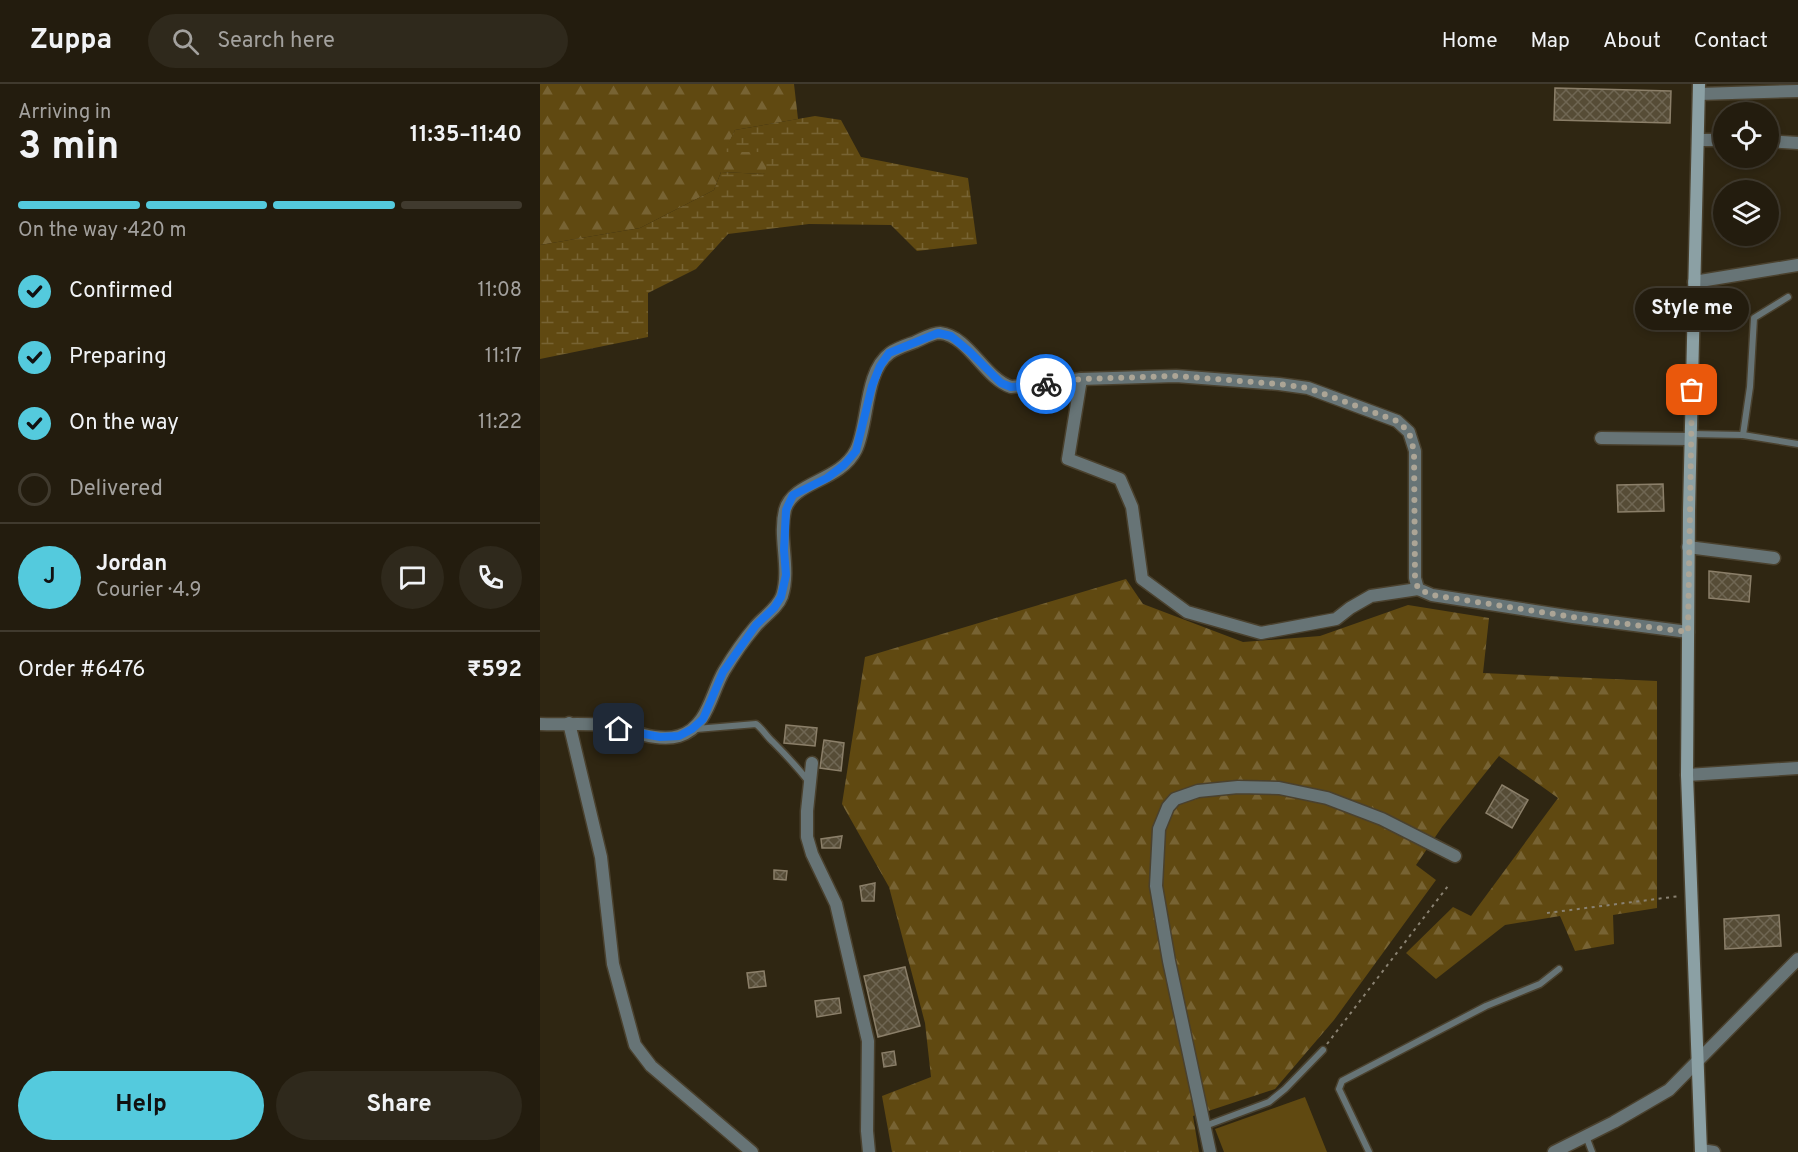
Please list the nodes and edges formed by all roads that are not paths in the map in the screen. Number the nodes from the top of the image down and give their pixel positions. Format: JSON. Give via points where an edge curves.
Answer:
{"nodes":[{"id":1,"x":1699,"y":89,"type":"edge"},
{"id":2,"x":1798,"y":91,"type":"edge"},
{"id":3,"x":1698,"y":140,"type":"junction"},
{"id":4,"x":1713,"y":140,"type":"edge"},
{"id":5,"x":1779,"y":142,"type":"edge"},
{"id":6,"x":1798,"y":143,"type":"edge"},
{"id":7,"x":1798,"y":265,"type":"edge"},
{"id":8,"x":1694,"y":282,"type":"junction"},
{"id":9,"x":1788,"y":297,"type":"dead end"},
{"id":10,"x":1081,"y":379,"type":"junction"},
{"id":11,"x":1743,"y":435,"type":"junction"},
{"id":12,"x":1690,"y":436,"type":"junction"},
{"id":13,"x":1601,"y":438,"type":"dead end"},
{"id":14,"x":1798,"y":444,"type":"edge"},
{"id":15,"x":1688,"y":547,"type":"junction"},
{"id":16,"x":1774,"y":558,"type":"dead end"},
{"id":17,"x":1418,"y":589,"type":"junction"},
{"id":18,"x":1688,"y":632,"type":"junction"},
{"id":19,"x":569,"y":723,"type":"junction"},
{"id":20,"x":540,"y":724,"type":"edge"},
{"id":21,"x":692,"y":729,"type":"junction"},
{"id":22,"x":812,"y":763,"type":"dead end"},
{"id":23,"x":1798,"y":768,"type":"edge"},
{"id":24,"x":1687,"y":775,"type":"junction"},
{"id":25,"x":810,"y":783,"type":"junction"},
{"id":26,"x":1455,"y":856,"type":"dead end"},
{"id":27,"x":1798,"y":959,"type":"edge"},
{"id":28,"x":1559,"y":969,"type":"dead end"},
{"id":29,"x":1323,"y":1050,"type":"road end"},
{"id":30,"x":1698,"y":1060,"type":"junction"},
{"id":31,"x":1204,"y":1126,"type":"junction"},
{"id":32,"x":1586,"y":1136,"type":"junction"},
{"id":33,"x":1705,"y":1151,"type":"edge"},
{"id":34,"x":752,"y":1152,"type":"edge"},
{"id":35,"x":869,"y":1152,"type":"edge"},
{"id":36,"x":1210,"y":1152,"type":"edge"},
{"id":37,"x":1369,"y":1152,"type":"edge"},
{"id":38,"x":1554,"y":1152,"type":"edge"},
{"id":39,"x":1592,"y":1152,"type":"edge"}],
"edges":[{"from":1,"to":2,"type":"street"},
{"from":1,"to":3,"type":"main road"},
{"from":3,"to":4,"type":"street"},
{"from":3,"to":8,"type":"main road"},
{"from":5,"to":6,"type":"street"},
{"from":7,"to":8,"type":"street"},
{"from":8,"to":12,"type":"main road"},
{"from":9,"to":11,"type":"lane","via":[[1754,318]]},
{"from":10,"to":17,"type":"street","via":[[1176,376],[1279,384],[1308,388],[1397,421],[1409,432],[1414,451]]},
{"from":10,"to":17,"type":"street","via":[[1068,459],[1120,479],[1132,507],[1142,579],[1186,612],[1261,633],[1336,619],[1371,596]]},
{"from":10,"to":21,"type":"street","via":[[1011,387],[1001,383],[951,336],[938,333],[889,353],[872,386],[856,451],[827,478],[793,495],[786,510],[786,575],[781,597],[723,672],[703,719]]},
{"from":11,"to":12,"type":"lane"},
{"from":11,"to":14,"type":"lane"},
{"from":12,"to":13,"type":"street"},
{"from":12,"to":15,"type":"main road"},
{"from":15,"to":16,"type":"street"},
{"from":15,"to":18,"type":"main road"},
{"from":17,"to":18,"type":"street","via":[[1432,595]]},
{"from":18,"to":24,"type":"main road"},
{"from":19,"to":20,"type":"street"},
{"from":19,"to":21,"type":"street","via":[[660,737],[679,736]]},
{"from":19,"to":34,"type":"street","via":[[601,857],[613,964],[635,1044],[651,1066]]},
{"from":21,"to":25,"type":"lane","via":[[756,724]]},
{"from":22,"to":25,"type":"street"},
{"from":23,"to":24,"type":"street"},
{"from":24,"to":30,"type":"main road"},
{"from":25,"to":35,"type":"street","via":[[807,837],[836,904],[867,1041]]},
{"from":26,"to":31,"type":"street","via":[[1382,819],[1327,798],[1279,788],[1198,791],[1175,799],[1159,829],[1156,886]]},
{"from":27,"to":30,"type":"street"},
{"from":28,"to":37,"type":"lane","via":[[1540,984],[1486,1006],[1341,1081],[1339,1089]]},
{"from":29,"to":31,"type":"lane","via":[[1269,1102]]},
{"from":30,"to":32,"type":"street","via":[[1669,1090]]},
{"from":30,"to":33,"type":"main road"},
{"from":31,"to":36,"type":"street"},
{"from":32,"to":38,"type":"street"},
{"from":32,"to":39,"type":"lane"}]}
